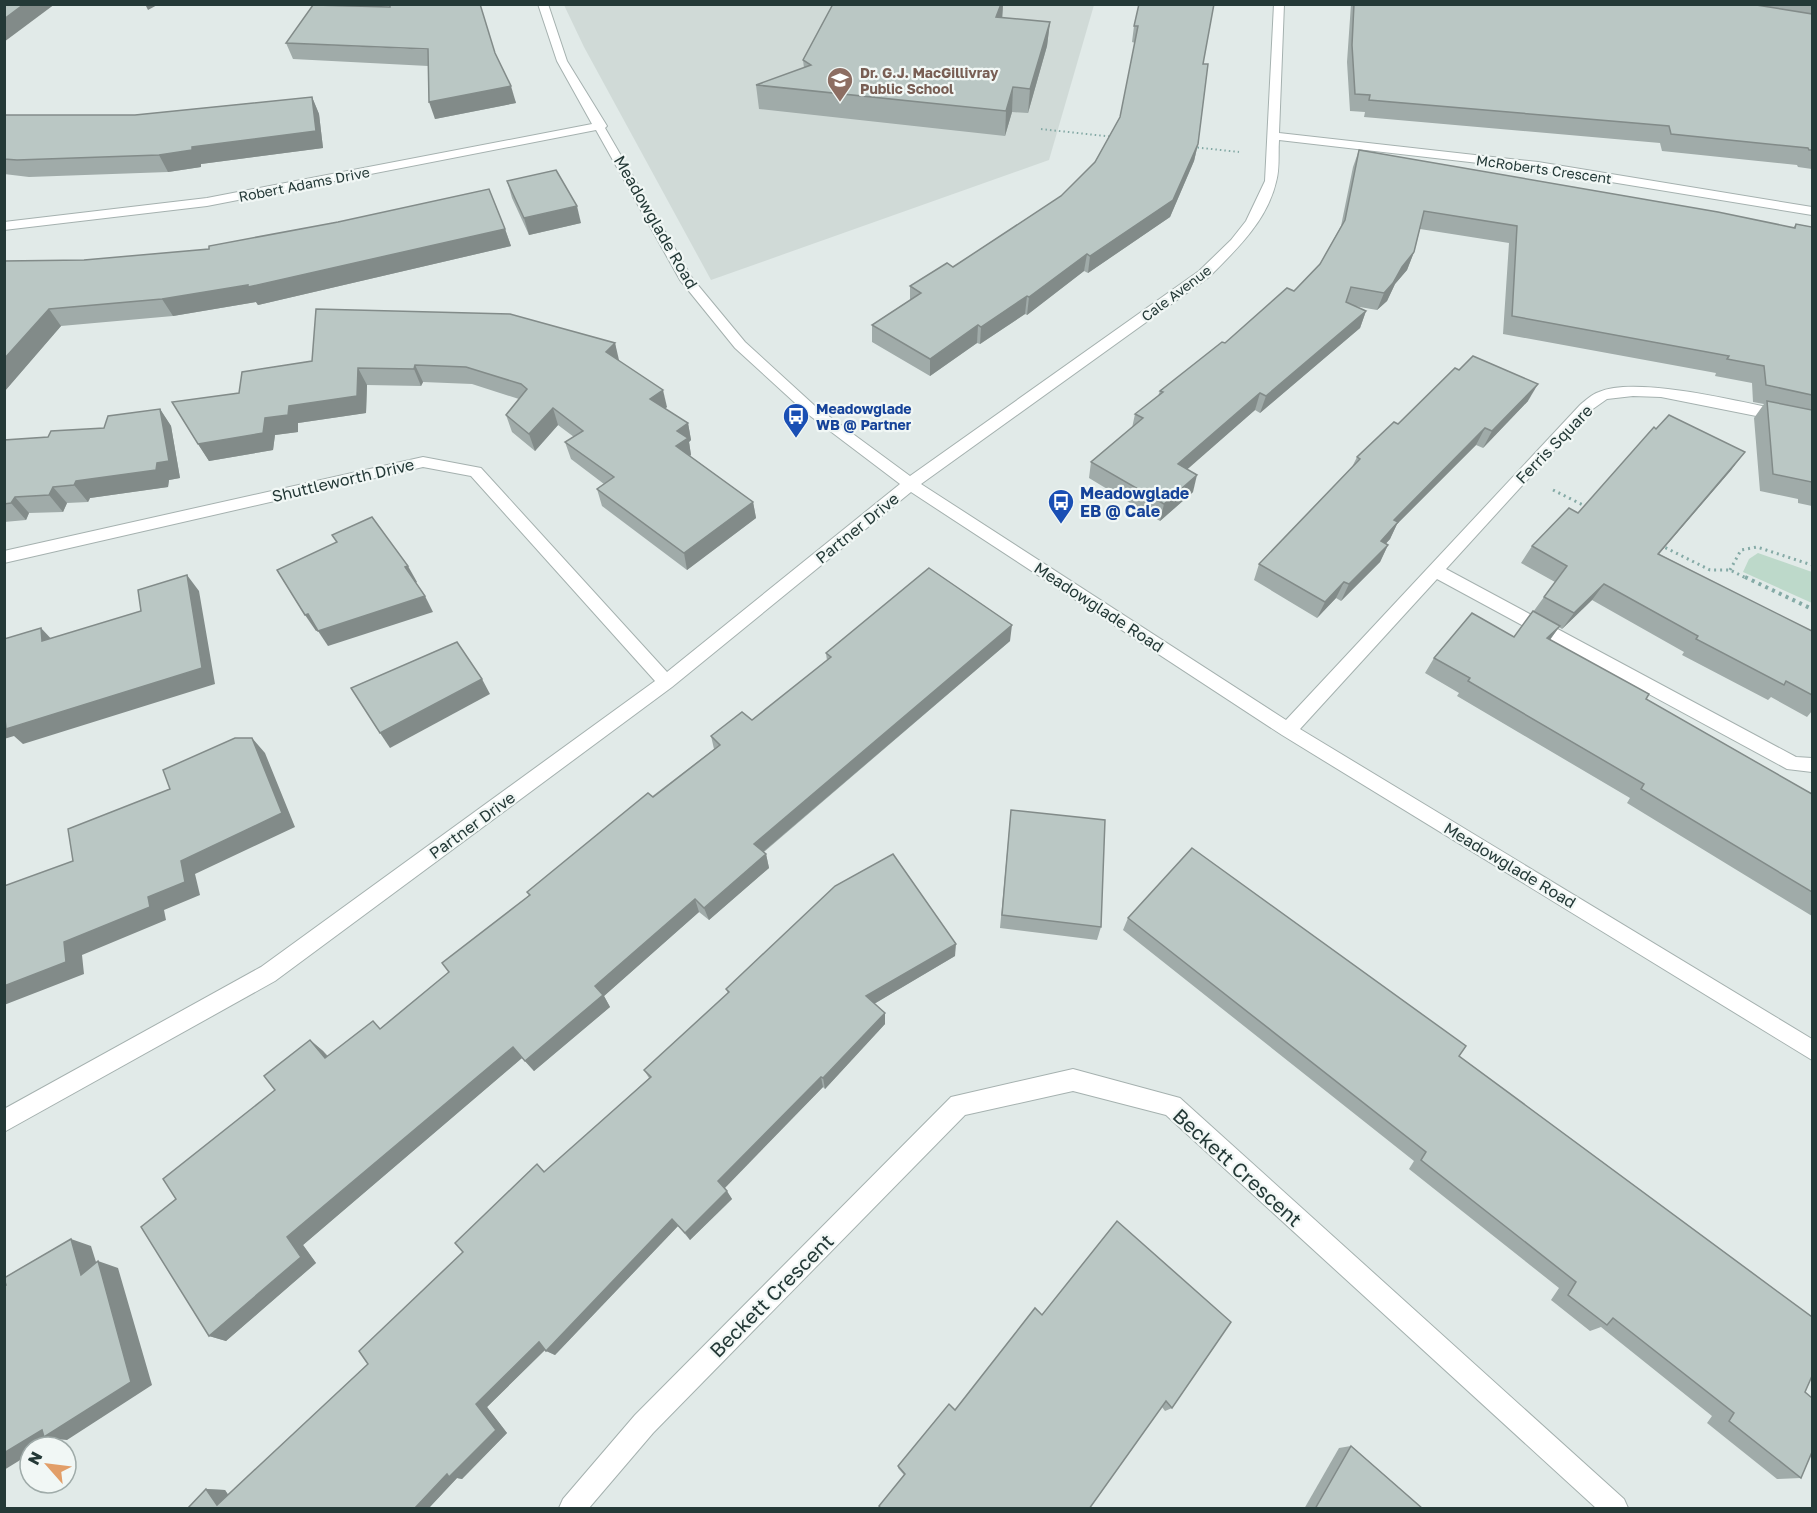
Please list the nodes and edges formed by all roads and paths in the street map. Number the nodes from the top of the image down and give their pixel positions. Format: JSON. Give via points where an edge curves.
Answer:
{"nodes":[{"id":1,"x":543,"y":4,"type":"edge"},
{"id":2,"x":1279,"y":4,"type":"edge"},
{"id":3,"x":601,"y":126,"type":"junction"},
{"id":4,"x":1041,"y":129,"type":"dead end"},
{"id":5,"x":1274,"y":136,"type":"junction"},
{"id":6,"x":1122,"y":138,"type":"edge"},
{"id":7,"x":1192,"y":146,"type":"edge"},
{"id":8,"x":1272,"y":156,"type":"junction"},
{"id":9,"x":1812,"y":211,"type":"edge"},
{"id":10,"x":4,"y":226,"type":"edge"},
{"id":11,"x":1812,"y":422,"type":"edge"},
{"id":12,"x":1523,"y":475,"type":"junction"},
{"id":13,"x":910,"y":484,"type":"junction"},
{"id":14,"x":1596,"y":512,"type":"edge"},
{"id":15,"x":1658,"y":544,"type":"edge"},
{"id":16,"x":4,"y":557,"type":"edge"},
{"id":17,"x":1812,"y":565,"type":"edge"},
{"id":18,"x":1435,"y":570,"type":"junction"},
{"id":19,"x":1730,"y":570,"type":"junction"},
{"id":20,"x":1812,"y":609,"type":"edge"},
{"id":21,"x":666,"y":682,"type":"junction"},
{"id":22,"x":1288,"y":730,"type":"junction"},
{"id":23,"x":1812,"y":765,"type":"edge"},
{"id":24,"x":1812,"y":1050,"type":"edge"},
{"id":25,"x":4,"y":1121,"type":"edge"},
{"id":26,"x":572,"y":1509,"type":"edge"},
{"id":27,"x":1616,"y":1509,"type":"edge"}],
"edges":[{"from":1,"to":3,"type":"street","name":"Meadowglade Road","via":[[562,61]]},
{"from":2,"to":5,"type":"street","name":"Cale Avenue"},
{"from":3,"to":10,"type":"street","name":"Robert Adams Drive","via":[[207,202]]},
{"from":3,"to":13,"type":"street","name":"Meadowglade Road","via":[[686,280],[740,345],[810,409]]},
{"from":4,"to":6,"type":"path"},
{"from":5,"to":8,"type":"street","name":"Cale Avenue"},
{"from":5,"to":9,"type":"street","name":"McRoberts Crescent","via":[[1538,166]]},
{"from":7,"to":8,"type":"path"},
{"from":8,"to":13,"type":"street","name":"Cale Avenue","via":[[1271,181],[1263,206],[1242,237],[1204,274]]},
{"from":11,"to":12,"type":"street","name":"Ferris Square","via":[[1661,392],[1633,390],[1603,395],[1585,408]]},
{"from":12,"to":14,"type":"path"},
{"from":12,"to":18,"type":"street","name":"Ferris Square"},
{"from":13,"to":21,"type":"street","name":"Partner Drive"},
{"from":13,"to":22,"type":"street","name":"Meadowglade Road"},
{"from":15,"to":19,"type":"path","via":[[1710,570]]},
{"from":16,"to":21,"type":"street","name":"Shuttleworth Drive","via":[[423,462],[476,472]]},
{"from":17,"to":19,"type":"path","via":[[1757,547],[1741,550]]},
{"from":18,"to":22,"type":"street","name":"Ferris Square"},
{"from":18,"to":23,"type":"street","via":[[1793,764]]},
{"from":19,"to":20,"type":"path"},
{"from":21,"to":25,"type":"street","name":"Partner Drive","via":[[268,974]]},
{"from":22,"to":24,"type":"street","name":"Meadowglade Road"},
{"from":26,"to":27,"type":"street","name":"Beckett Crescent","via":[[644,1424],[959,1105],[1074,1080],[1172,1106]]}]}
